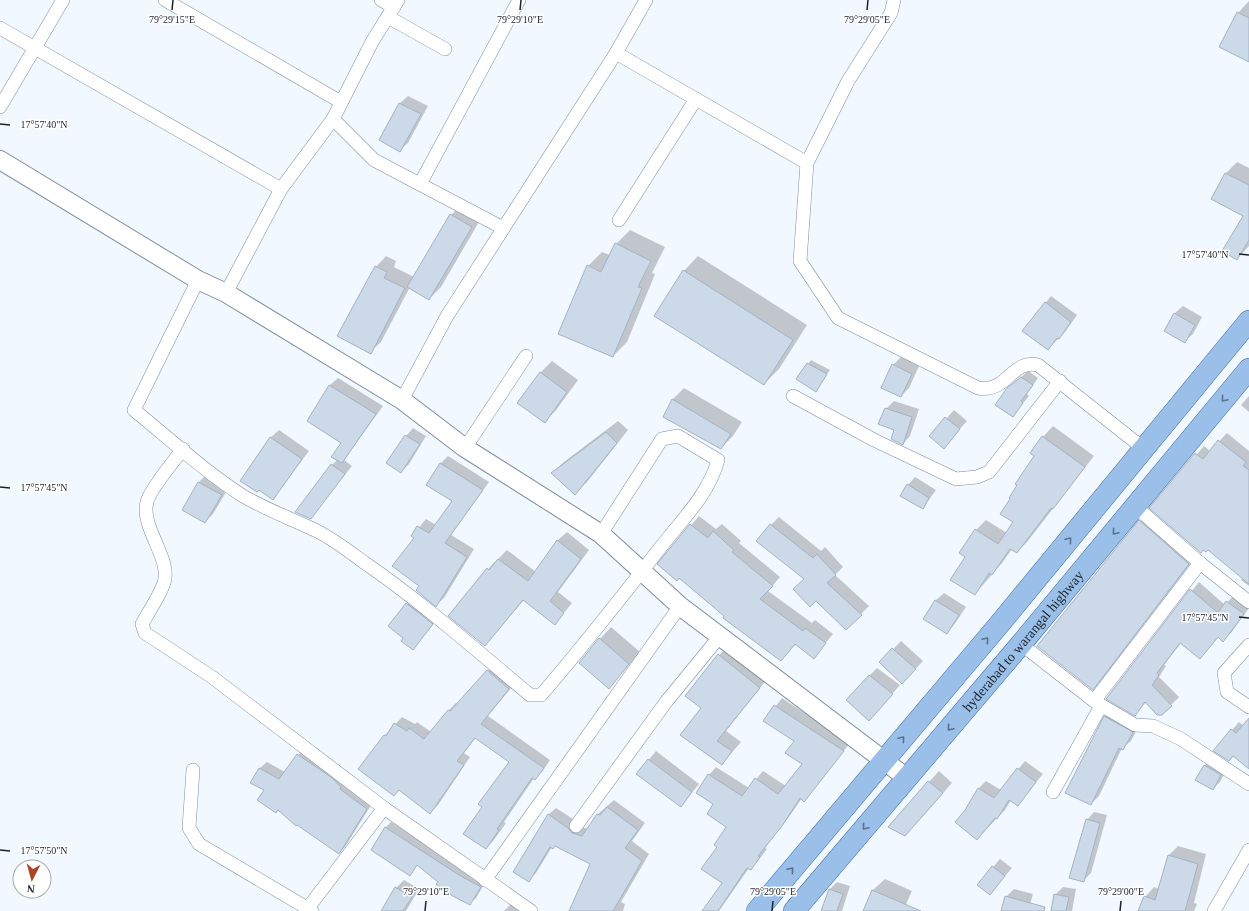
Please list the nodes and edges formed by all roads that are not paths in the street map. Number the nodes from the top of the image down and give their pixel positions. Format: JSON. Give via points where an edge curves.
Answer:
{"nodes":[{"id":1,"x":63,"y":0,"type":"edge"},
{"id":2,"x":165,"y":0,"type":"edge"},
{"id":3,"x":381,"y":0,"type":"edge"},
{"id":4,"x":519,"y":0,"type":"edge"},
{"id":5,"x":646,"y":0,"type":"edge"},
{"id":6,"x":894,"y":0,"type":"edge"},
{"id":7,"x":393,"y":8,"type":"edge"},
{"id":8,"x":0,"y":28,"type":"edge"},
{"id":9,"x":35,"y":48,"type":"junction"},
{"id":10,"x":445,"y":48,"type":"dead end"},
{"id":11,"x":616,"y":53,"type":"junction"},
{"id":12,"x":696,"y":99,"type":"junction"},
{"id":13,"x":341,"y":102,"type":"junction"},
{"id":14,"x":0,"y":107,"type":"edge"},
{"id":15,"x":333,"y":119,"type":"junction"},
{"id":16,"x":0,"y":160,"type":"edge"},
{"id":17,"x":807,"y":163,"type":"junction"},
{"id":18,"x":420,"y":184,"type":"junction"},
{"id":19,"x":281,"y":189,"type":"junction"},
{"id":20,"x":619,"y":220,"type":"dead end"},
{"id":21,"x":503,"y":228,"type":"junction"},
{"id":22,"x":198,"y":280,"type":"junction"},
{"id":23,"x":226,"y":293,"type":"junction"},
{"id":24,"x":1249,"y":321,"type":"edge"},
{"id":25,"x":526,"y":356,"type":"dead end"},
{"id":26,"x":1249,"y":369,"type":"edge"},
{"id":27,"x":1060,"y":381,"type":"junction"},
{"id":28,"x":793,"y":396,"type":"dead end"},
{"id":29,"x":402,"y":400,"type":"junction"},
{"id":30,"x":465,"y":448,"type":"junction"},
{"id":31,"x":1144,"y":448,"type":"junction"},
{"id":32,"x":183,"y":449,"type":"junction"},
{"id":33,"x":1136,"y":507,"type":"junction"},
{"id":34,"x":601,"y":534,"type":"junction"},
{"id":35,"x":1200,"y":563,"type":"junction"},
{"id":36,"x":642,"y":571,"type":"junction"},
{"id":37,"x":1249,"y":602,"type":"edge"},
{"id":38,"x":680,"y":606,"type":"junction"},
{"id":39,"x":720,"y":636,"type":"junction"},
{"id":40,"x":1021,"y":644,"type":"junction"},
{"id":41,"x":1249,"y":645,"type":"edge"},
{"id":42,"x":1097,"y":704,"type":"junction"},
{"id":43,"x":1249,"y":707,"type":"edge"},
{"id":44,"x":883,"y":761,"type":"junction"},
{"id":45,"x":193,"y":770,"type":"dead end"},
{"id":46,"x":907,"y":778,"type":"junction"},
{"id":47,"x":1249,"y":784,"type":"edge"},
{"id":48,"x":1053,"y":792,"type":"dead end"},
{"id":49,"x":384,"y":808,"type":"junction"},
{"id":50,"x":576,"y":826,"type":"dead end"},
{"id":51,"x":1249,"y":850,"type":"edge"},
{"id":52,"x":485,"y":880,"type":"junction"},
{"id":53,"x":310,"y":910,"type":"edge"},
{"id":54,"x":530,"y":911,"type":"edge"},
{"id":55,"x":756,"y":911,"type":"edge"},
{"id":56,"x":794,"y":911,"type":"edge"},
{"id":57,"x":1214,"y":911,"type":"edge"}],
"edges":[{"from":1,"to":9,"type":"street"},
{"from":2,"to":13,"type":"street"},
{"from":3,"to":7,"type":"street"},
{"from":4,"to":18,"type":"street"},
{"from":5,"to":11,"type":"street"},
{"from":6,"to":17,"type":"street","via":[[891,13],[848,81]]},
{"from":7,"to":10,"type":"street"},
{"from":7,"to":13,"type":"street"},
{"from":8,"to":9,"type":"street"},
{"from":9,"to":14,"type":"street"},
{"from":9,"to":19,"type":"street"},
{"from":11,"to":12,"type":"street"},
{"from":11,"to":21,"type":"street"},
{"from":12,"to":17,"type":"street"},
{"from":12,"to":20,"type":"street"},
{"from":13,"to":15,"type":"street"},
{"from":15,"to":18,"type":"street","via":[[374,160]]},
{"from":15,"to":19,"type":"street"},
{"from":16,"to":22,"type":"street"},
{"from":17,"to":27,"type":"street","via":[[800,261],[838,318],[978,388],[995,388],[1019,368],[1031,363]]},
{"from":18,"to":21,"type":"street"},
{"from":19,"to":23,"type":"street"},
{"from":21,"to":29,"type":"street","via":[[447,316]]},
{"from":22,"to":23,"type":"street"},
{"from":22,"to":32,"type":"street","via":[[134,410]]},
{"from":23,"to":29,"type":"street"},
{"from":24,"to":31,"type":"main road"},
{"from":25,"to":30,"type":"street"},
{"from":26,"to":33,"type":"main road","name":"hyderabad to warangal highway","one_way":true},
{"from":27,"to":28,"type":"street","via":[[989,472],[977,477],[956,479],[874,440]]},
{"from":27,"to":31,"type":"street"},
{"from":29,"to":30,"type":"street"},
{"from":30,"to":34,"type":"street"},
{"from":44,"to":31,"type":"main road","one_way":true},
{"from":32,"to":36,"type":"street","via":[[208,472],[242,495],[263,508],[319,532],[371,567],[409,594],[534,696],[541,695],[551,684]]},
{"from":32,"to":49,"type":"street","via":[[146,502],[147,518],[164,564],[165,574],[164,582],[142,624],[145,632],[212,677]]},
{"from":33,"to":35,"type":"street"},
{"from":33,"to":40,"type":"main road","name":"hyderabad to warangal highway","one_way":true},
{"from":34,"to":36,"type":"street"},
{"from":34,"to":36,"type":"street","via":[[662,439],[678,436],[718,460],[714,476],[704,492]]},
{"from":35,"to":37,"type":"street"},
{"from":35,"to":42,"type":"street"},
{"from":36,"to":38,"type":"street"},
{"from":38,"to":39,"type":"street"},
{"from":38,"to":52,"type":"street"},
{"from":39,"to":44,"type":"street"},
{"from":39,"to":50,"type":"street","via":[[666,702]]},
{"from":40,"to":42,"type":"street"},
{"from":40,"to":46,"type":"main road","name":"hyderabad to warangal highway","one_way":true},
{"from":41,"to":43,"type":"street","via":[[1224,673],[1227,692]]},
{"from":42,"to":47,"type":"street","via":[[1135,725],[1153,726],[1181,738]]},
{"from":42,"to":48,"type":"street"},
{"from":44,"to":46,"type":"street"},
{"from":55,"to":44,"type":"main road","one_way":true},
{"from":45,"to":53,"type":"street","via":[[189,828],[199,844]]},
{"from":46,"to":56,"type":"main road","name":"hyderabad to warangal highway","one_way":true},
{"from":49,"to":52,"type":"street"},
{"from":49,"to":53,"type":"street"},
{"from":51,"to":57,"type":"street"},
{"from":52,"to":54,"type":"street"}]}
